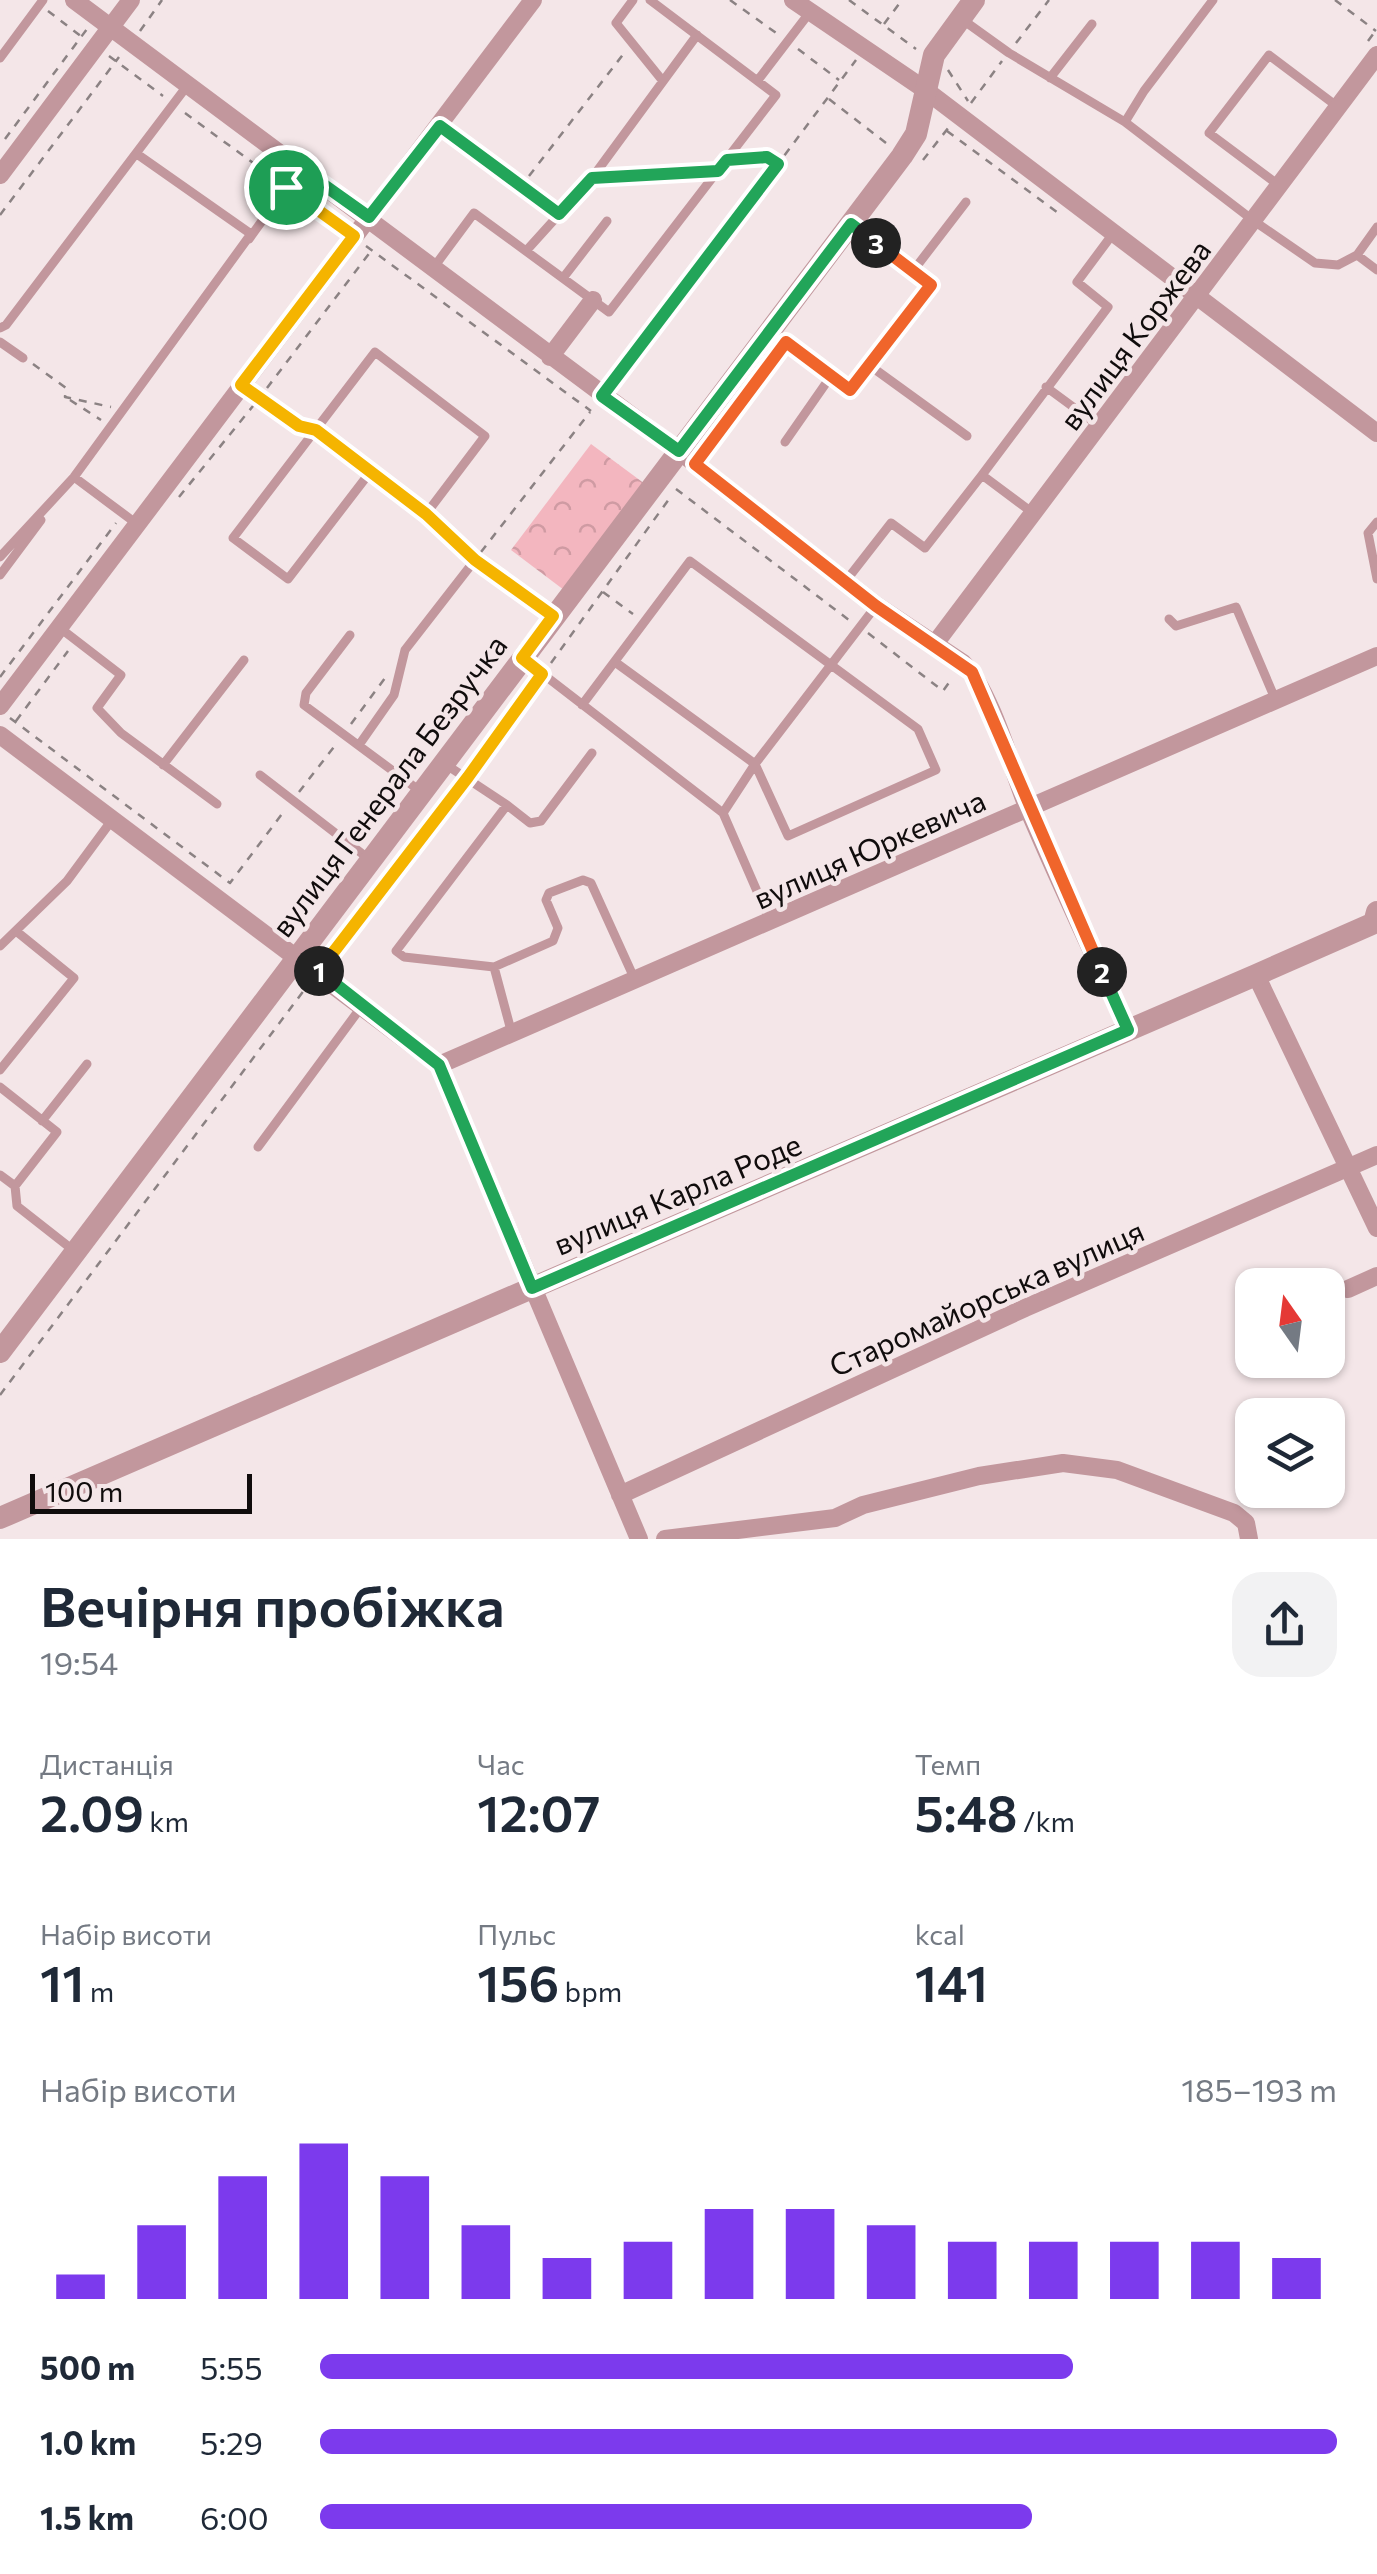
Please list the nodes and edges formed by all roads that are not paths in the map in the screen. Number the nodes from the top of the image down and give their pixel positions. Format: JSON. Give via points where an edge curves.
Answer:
{"nodes":[{"id":1,"x":74,"y":0,"type":"edge"},
{"id":2,"x":132,"y":0,"type":"edge"},
{"id":3,"x":533,"y":0,"type":"edge"},
{"id":4,"x":633,"y":0,"type":"edge"},
{"id":5,"x":650,"y":0,"type":"edge"},
{"id":6,"x":793,"y":0,"type":"edge"},
{"id":7,"x":1213,"y":0,"type":"edge"},
{"id":8,"x":41,"y":2,"type":"edge"},
{"id":9,"x":967,"y":9,"type":"edge"},
{"id":10,"x":810,"y":12,"type":"junction"},
{"id":11,"x":1092,"y":24,"type":"dead end"},
{"id":12,"x":112,"y":29,"type":"junction"},
{"id":13,"x":696,"y":35,"type":"junction"},
{"id":14,"x":1377,"y":55,"type":"edge"},
{"id":15,"x":0,"y":58,"type":"edge"},
{"id":16,"x":1050,"y":78,"type":"junction"},
{"id":17,"x":662,"y":80,"type":"junction"},
{"id":18,"x":758,"y":80,"type":"junction"},
{"id":19,"x":189,"y":84,"type":"junction"},
{"id":20,"x":924,"y":90,"type":"junction"},
{"id":21,"x":1338,"y":107,"type":"junction"},
{"id":22,"x":1125,"y":122,"type":"junction"},
{"id":23,"x":138,"y":154,"type":"junction"},
{"id":24,"x":487,"y":159,"type":"road end"},
{"id":25,"x":300,"y":168,"type":"junction"},
{"id":26,"x":0,"y":173,"type":"edge"},
{"id":27,"x":1280,"y":186,"type":"junction"},
{"id":28,"x":966,"y":202,"type":"dead end"},
{"id":29,"x":559,"y":214,"type":"junction"},
{"id":30,"x":369,"y":217,"type":"junction"},
{"id":31,"x":1254,"y":220,"type":"junction"},
{"id":32,"x":606,"y":221,"type":"dead end"},
{"id":33,"x":851,"y":224,"type":"junction"},
{"id":34,"x":1377,"y":226,"type":"edge"},
{"id":35,"x":251,"y":234,"type":"junction"},
{"id":36,"x":1112,"y":236,"type":"junction"},
{"id":37,"x":526,"y":251,"type":"junction"},
{"id":38,"x":1357,"y":255,"type":"junction"},
{"id":39,"x":434,"y":267,"type":"junction"},
{"id":40,"x":1377,"y":270,"type":"edge"},
{"id":41,"x":912,"y":271,"type":"junction"},
{"id":42,"x":562,"y":278,"type":"junction"},
{"id":43,"x":1195,"y":298,"type":"junction"},
{"id":44,"x":592,"y":300,"type":"junction"},
{"id":45,"x":0,"y":328,"type":"edge"},
{"id":46,"x":770,"y":329,"type":"junction"},
{"id":47,"x":0,"y":342,"type":"edge"},
{"id":48,"x":550,"y":357,"type":"junction"},
{"id":49,"x":23,"y":358,"type":"road end"},
{"id":50,"x":869,"y":365,"type":"junction"},
{"id":51,"x":832,"y":376,"type":"junction"},
{"id":52,"x":241,"y":385,"type":"junction"},
{"id":53,"x":1046,"y":387,"type":"junction"},
{"id":54,"x":1099,"y":426,"type":"junction"},
{"id":55,"x":316,"y":430,"type":"junction"},
{"id":56,"x":1377,"y":433,"type":"edge"},
{"id":57,"x":967,"y":436,"type":"dead end"},
{"id":58,"x":785,"y":442,"type":"dead end"},
{"id":59,"x":679,"y":451,"type":"junction"},
{"id":60,"x":371,"y":471,"type":"junction"},
{"id":61,"x":982,"y":475,"type":"junction"},
{"id":62,"x":74,"y":477,"type":"junction"},
{"id":63,"x":426,"y":514,"type":"junction"},
{"id":64,"x":1034,"y":514,"type":"junction"},
{"id":65,"x":1377,"y":522,"type":"edge"},
{"id":66,"x":139,"y":526,"type":"junction"},
{"id":67,"x":0,"y":558,"type":"edge"},
{"id":68,"x":475,"y":560,"type":"junction"},
{"id":69,"x":0,"y":575,"type":"edge"},
{"id":70,"x":1377,"y":579,"type":"edge"},
{"id":71,"x":845,"y":582,"type":"junction"},
{"id":72,"x":876,"y":606,"type":"junction"},
{"id":73,"x":553,"y":616,"type":"junction"},
{"id":74,"x":1169,"y":619,"type":"dead end"},
{"id":75,"x":60,"y":628,"type":"junction"},
{"id":76,"x":350,"y":634,"type":"dead end"},
{"id":77,"x":934,"y":646,"type":"junction"},
{"id":78,"x":1377,"y":656,"type":"edge"},
{"id":79,"x":522,"y":658,"type":"junction"},
{"id":80,"x":244,"y":660,"type":"dead end"},
{"id":81,"x":615,"y":662,"type":"junction"},
{"id":82,"x":831,"y":665,"type":"junction"},
{"id":83,"x":1276,"y":701,"type":"junction"},
{"id":84,"x":582,"y":705,"type":"junction"},
{"id":85,"x":0,"y":709,"type":"edge"},
{"id":86,"x":0,"y":736,"type":"edge"},
{"id":87,"x":359,"y":745,"type":"junction"},
{"id":88,"x":592,"y":753,"type":"dead end"},
{"id":89,"x":442,"y":762,"type":"junction"},
{"id":90,"x":755,"y":764,"type":"junction"},
{"id":91,"x":163,"y":765,"type":"junction"},
{"id":92,"x":260,"y":775,"type":"dead end"},
{"id":93,"x":420,"y":791,"type":"junction"},
{"id":94,"x":217,"y":804,"type":"dead end"},
{"id":95,"x":507,"y":805,"type":"junction"},
{"id":96,"x":1028,"y":808,"type":"junction"},
{"id":97,"x":723,"y":813,"type":"junction"},
{"id":98,"x":112,"y":820,"type":"junction"},
{"id":99,"x":369,"y":859,"type":"junction"},
{"id":100,"x":1376,"y":919,"type":"edge"},
{"id":101,"x":770,"y":922,"type":"junction"},
{"id":102,"x":16,"y":931,"type":"junction"},
{"id":103,"x":0,"y":946,"type":"edge"},
{"id":104,"x":296,"y":956,"type":"junction"},
{"id":105,"x":494,"y":966,"type":"junction"},
{"id":106,"x":1256,"y":976,"type":"junction"},
{"id":107,"x":635,"y":980,"type":"junction"},
{"id":108,"x":362,"y":1006,"type":"junction"},
{"id":109,"x":1128,"y":1030,"type":"junction"},
{"id":110,"x":512,"y":1034,"type":"junction"},
{"id":111,"x":87,"y":1064,"type":"dead end"},
{"id":112,"x":439,"y":1065,"type":"junction"},
{"id":113,"x":0,"y":1070,"type":"edge"},
{"id":114,"x":0,"y":1087,"type":"edge"},
{"id":115,"x":42,"y":1121,"type":"junction"},
{"id":116,"x":258,"y":1147,"type":"dead end"},
{"id":117,"x":1377,"y":1155,"type":"edge"},
{"id":118,"x":1349,"y":1168,"type":"junction"},
{"id":119,"x":0,"y":1175,"type":"edge"},
{"id":120,"x":14,"y":1186,"type":"junction"},
{"id":121,"x":1377,"y":1228,"type":"edge"},
{"id":122,"x":75,"y":1252,"type":"junction"},
{"id":123,"x":1377,"y":1276,"type":"edge"},
{"id":124,"x":532,"y":1288,"type":"junction"},
{"id":125,"x":1348,"y":1288,"type":"dead end"},
{"id":126,"x":0,"y":1352,"type":"edge"},
{"id":127,"x":620,"y":1495,"type":"junction"},
{"id":128,"x":0,"y":1518,"type":"edge"},
{"id":129,"x":634,"y":1537,"type":"edge"},
{"id":130,"x":665,"y":1539,"type":"edge"},
{"id":131,"x":1249,"y":1539,"type":"edge"}],
"edges":[{"from":1,"to":12,"type":"street"},
{"from":2,"to":12,"type":"street"},
{"from":3,"to":30,"type":"street"},
{"from":4,"to":17,"type":"lane","via":[[616,24]]},
{"from":5,"to":13,"type":"lane"},
{"from":6,"to":10,"type":"street"},
{"from":7,"to":22,"type":"lane"},
{"from":8,"to":15,"type":"lane"},
{"from":9,"to":16,"type":"lane","via":[[1009,53]]},
{"from":9,"to":20,"type":"street","name":"вулиця Генерала Безручка","via":[[933,61]]},
{"from":10,"to":18,"type":"lane"},
{"from":10,"to":20,"type":"street"},
{"from":11,"to":16,"type":"lane"},
{"from":12,"to":19,"type":"street"},
{"from":12,"to":26,"type":"street","via":[[89,42]]},
{"from":13,"to":17,"type":"lane"},
{"from":13,"to":18,"type":"lane"},
{"from":14,"to":21,"type":"street","name":"вулиця Коржева"},
{"from":16,"to":22,"type":"lane"},
{"from":17,"to":29,"type":"lane"},
{"from":18,"to":44,"type":"lane","via":[[776,96],[609,312]]},
{"from":19,"to":23,"type":"lane"},
{"from":19,"to":25,"type":"street"},
{"from":20,"to":33,"type":"street","name":"вулиця Генерала Безручка","via":[[912,158]]},
{"from":20,"to":36,"type":"street"},
{"from":21,"to":27,"type":"street","name":"вулиця Коржева"},
{"from":21,"to":27,"type":"lane","via":[[1268,55],[1209,132]]},
{"from":22,"to":31,"type":"lane"},
{"from":23,"to":35,"type":"lane"},
{"from":23,"to":45,"type":"lane"},
{"from":24,"to":29,"type":"lane"},
{"from":25,"to":30,"type":"street"},
{"from":25,"to":35,"type":"lane"},
{"from":27,"to":31,"type":"street","name":"вулиця Коржева"},
{"from":28,"to":41,"type":"lane"},
{"from":29,"to":37,"type":"lane"},
{"from":30,"to":39,"type":"street"},
{"from":30,"to":52,"type":"street"},
{"from":31,"to":38,"type":"lane","via":[[1315,263],[1338,265]]},
{"from":31,"to":43,"type":"street","name":"вулиця Коржева"},
{"from":32,"to":42,"type":"lane"},
{"from":33,"to":41,"type":"lane"},
{"from":33,"to":46,"type":"street","name":"вулиця Генерала Безручка"},
{"from":34,"to":38,"type":"lane"},
{"from":35,"to":62,"type":"lane"},
{"from":35,"to":62,"type":"lane"},
{"from":36,"to":43,"type":"street"},
{"from":36,"to":53,"type":"lane","via":[[1078,282],[1108,307]]},
{"from":37,"to":39,"type":"lane","via":[[474,213]]},
{"from":37,"to":42,"type":"lane"},
{"from":38,"to":40,"type":"lane"},
{"from":39,"to":48,"type":"street"},
{"from":41,"to":50,"type":"lane","via":[[931,285]]},
{"from":42,"to":44,"type":"lane"},
{"from":43,"to":54,"type":"street","name":"вулиця Коржева"},
{"from":43,"to":56,"type":"street"},
{"from":44,"to":48,"type":"street"},
{"from":46,"to":51,"type":"lane"},
{"from":46,"to":59,"type":"street","name":"вулиця Генерала Безручка"},
{"from":47,"to":49,"type":"lane"},
{"from":48,"to":59,"type":"street"},
{"from":50,"to":51,"type":"lane","via":[[850,390]]},
{"from":50,"to":57,"type":"lane"},
{"from":51,"to":58,"type":"lane"},
{"from":52,"to":55,"type":"lane","via":[[299,426]]},
{"from":52,"to":66,"type":"street"},
{"from":53,"to":54,"type":"lane"},
{"from":53,"to":61,"type":"lane"},
{"from":54,"to":64,"type":"street","name":"вулиця Коржева"},
{"from":55,"to":60,"type":"lane"},
{"from":55,"to":60,"type":"lane","via":[[233,538],[288,579]]},
{"from":55,"to":63,"type":"lane","via":[[375,352],[486,436]]},
{"from":59,"to":71,"type":"street"},
{"from":59,"to":73,"type":"street","name":"вулиця Генерала Безручка","via":[[668,482]]},
{"from":60,"to":63,"type":"lane"},
{"from":61,"to":64,"type":"lane"},
{"from":61,"to":71,"type":"lane","via":[[924,548],[891,522]]},
{"from":62,"to":66,"type":"lane"},
{"from":62,"to":67,"type":"lane"},
{"from":62,"to":69,"type":"lane"},
{"from":63,"to":68,"type":"lane"},
{"from":64,"to":77,"type":"street","name":"вулиця Коржева"},
{"from":65,"to":70,"type":"lane","via":[[1368,533]]},
{"from":66,"to":75,"type":"street"},
{"from":68,"to":73,"type":"lane"},
{"from":68,"to":87,"type":"lane","via":[[405,650],[394,694]]},
{"from":71,"to":72,"type":"street"},
{"from":72,"to":77,"type":"street"},
{"from":72,"to":82,"type":"lane"},
{"from":73,"to":79,"type":"street","name":"вулиця Генерала Безручка"},
{"from":74,"to":83,"type":"lane","via":[[1176,626],[1236,607]]},
{"from":75,"to":85,"type":"street"},
{"from":75,"to":91,"type":"lane","via":[[121,674],[98,708]]},
{"from":76,"to":87,"type":"lane","via":[[304,705]]},
{"from":77,"to":96,"type":"street","via":[[972,672]]},
{"from":78,"to":83,"type":"street","name":"вулиця Юркевича"},
{"from":79,"to":84,"type":"lane"},
{"from":79,"to":89,"type":"street","name":"вулиця Генерала Безручка"},
{"from":80,"to":91,"type":"lane"},
{"from":81,"to":82,"type":"lane","via":[[690,562]]},
{"from":81,"to":84,"type":"lane"},
{"from":81,"to":90,"type":"lane"},
{"from":82,"to":90,"type":"lane"},
{"from":82,"to":90,"type":"lane","via":[[918,728],[936,770],[788,836]]},
{"from":83,"to":96,"type":"street","name":"вулиця Юркевича"},
{"from":84,"to":97,"type":"lane"},
{"from":86,"to":98,"type":"street"},
{"from":87,"to":93,"type":"lane"},
{"from":88,"to":95,"type":"lane","via":[[542,822],[530,824]]},
{"from":89,"to":93,"type":"street","name":"вулиця Генерала Безручка"},
{"from":89,"to":95,"type":"lane"},
{"from":90,"to":97,"type":"lane"},
{"from":91,"to":94,"type":"lane"},
{"from":92,"to":99,"type":"lane"},
{"from":93,"to":99,"type":"street","name":"вулиця Генерала Безручка"},
{"from":95,"to":105,"type":"lane","via":[[396,951]]},
{"from":96,"to":101,"type":"street","name":"вулиця Юркевича"},
{"from":96,"to":109,"type":"street"},
{"from":97,"to":101,"type":"lane"},
{"from":98,"to":102,"type":"lane","via":[[68,881]]},
{"from":98,"to":104,"type":"street"},
{"from":99,"to":104,"type":"street","name":"вулиця Генерала Безручка"},
{"from":100,"to":106,"type":"street","name":"вулиця Карла Роде"},
{"from":101,"to":107,"type":"street","name":"вулиця Юркевича"},
{"from":102,"to":103,"type":"lane"},
{"from":102,"to":113,"type":"lane","via":[[74,978]]},
{"from":104,"to":108,"type":"street"},
{"from":104,"to":122,"type":"street","name":"вулиця Генерала Безручка"},
{"from":105,"to":107,"type":"lane","via":[[553,941],[558,928],[549,892],[582,880],[592,883]]},
{"from":105,"to":110,"type":"lane"},
{"from":106,"to":109,"type":"street","name":"вулиця Карла Роде"},
{"from":106,"to":118,"type":"street"},
{"from":107,"to":110,"type":"street","name":"вулиця Юркевича"},
{"from":108,"to":112,"type":"street"},
{"from":108,"to":116,"type":"lane"},
{"from":109,"to":124,"type":"street","name":"вулиця Карла Роде"},
{"from":110,"to":112,"type":"street","name":"вулиця Юркевича"},
{"from":111,"to":115,"type":"lane"},
{"from":112,"to":124,"type":"street"},
{"from":114,"to":115,"type":"lane"},
{"from":115,"to":120,"type":"lane","via":[[56,1132]]},
{"from":117,"to":118,"type":"street","name":"Старомайорська вулиця"},
{"from":118,"to":121,"type":"street"},
{"from":118,"to":127,"type":"street","name":"Старомайорська вулиця"},
{"from":119,"to":120,"type":"lane"},
{"from":120,"to":122,"type":"lane","via":[[17,1206]]},
{"from":122,"to":126,"type":"street","name":"вулиця Генерала Безручка"},
{"from":123,"to":125,"type":"street"},
{"from":124,"to":127,"type":"street"},
{"from":124,"to":128,"type":"street","name":"вулиця Карла Роде"},
{"from":127,"to":129,"type":"street"},
{"from":130,"to":131,"type":"street","via":[[835,1518],[980,1476],[1064,1462],[1118,1470],[1234,1514],[1246,1523]]}]}
